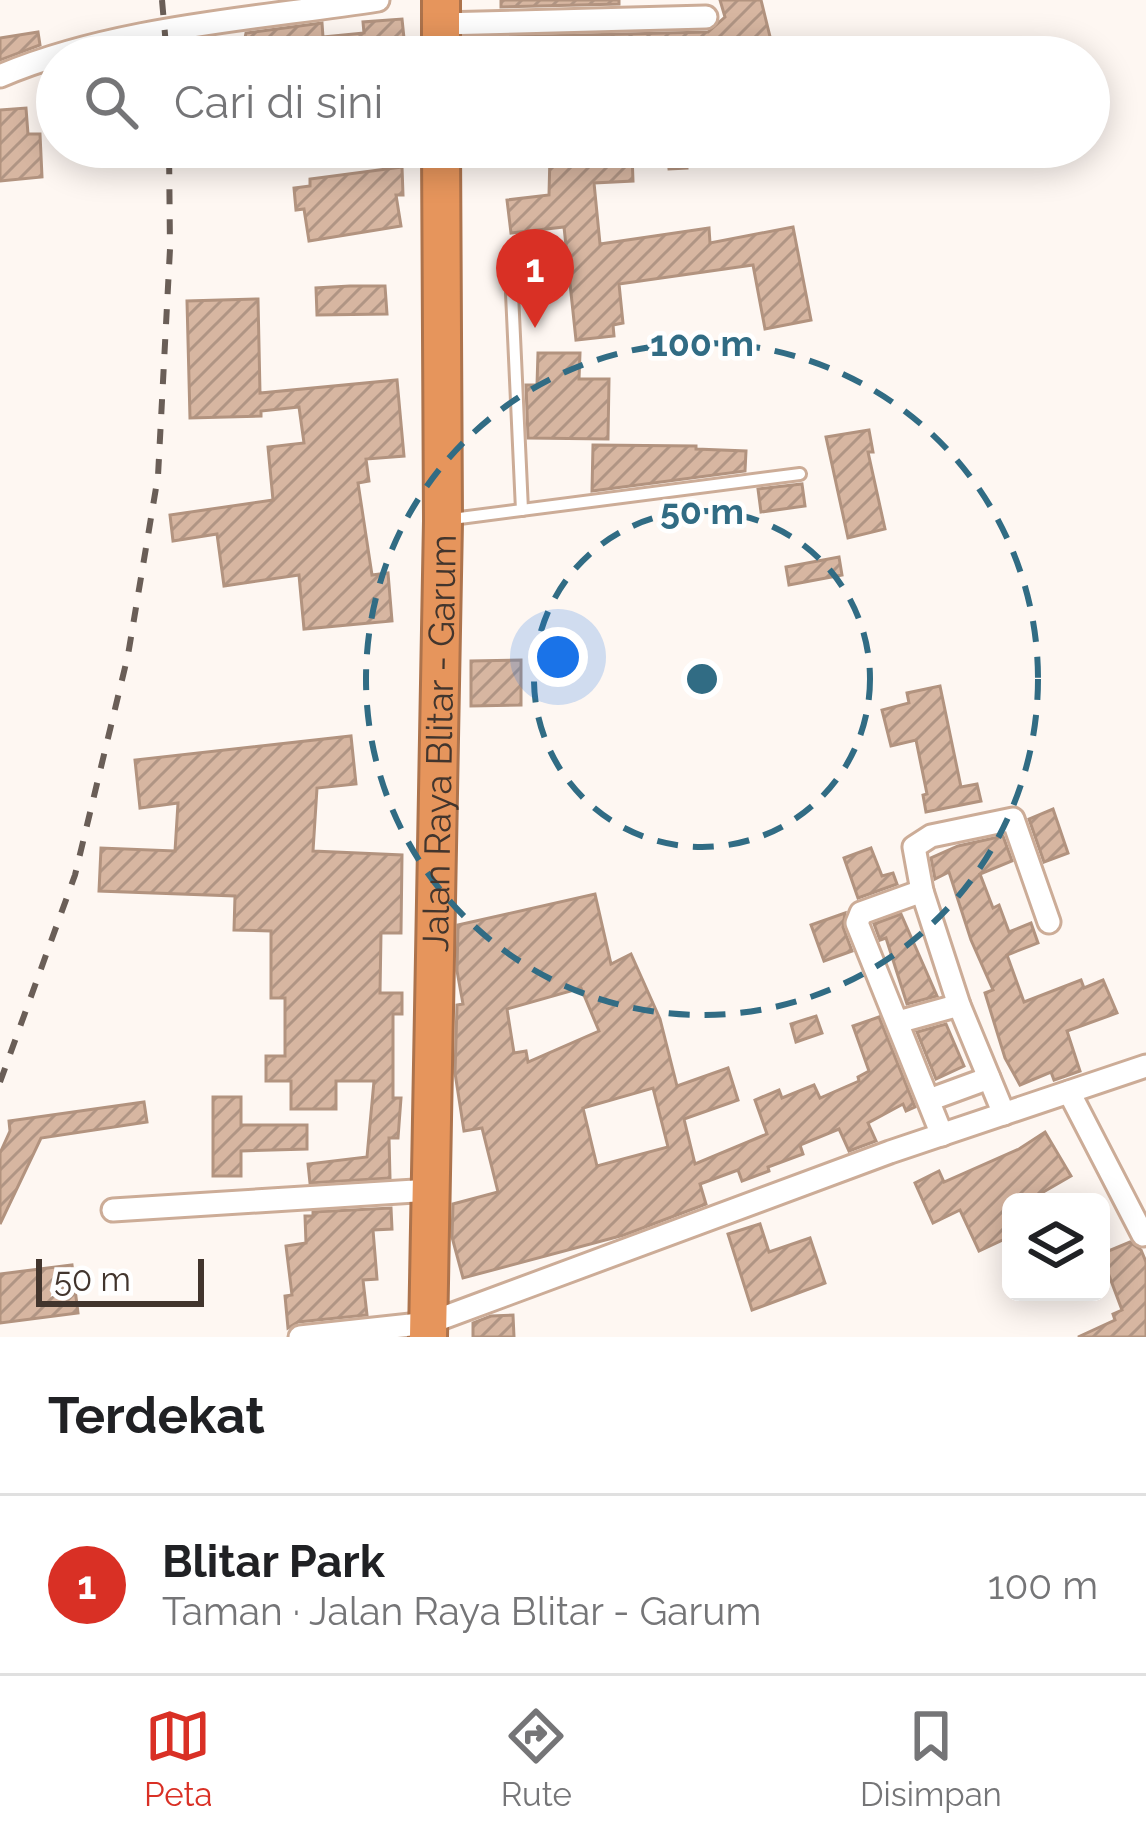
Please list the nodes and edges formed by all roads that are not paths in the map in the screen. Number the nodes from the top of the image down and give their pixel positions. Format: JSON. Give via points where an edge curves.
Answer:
{"nodes":[{"id":1,"x":378,"y":0,"type":"edge"},
{"id":2,"x":706,"y":17,"type":"dead end"},
{"id":3,"x":440,"y":27,"type":"edge"},
{"id":4,"x":150,"y":36,"type":"edge"},
{"id":5,"x":36,"y":61,"type":"edge"},
{"id":6,"x":0,"y":76,"type":"edge"},
{"id":7,"x":441,"y":168,"type":"edge"},
{"id":8,"x":512,"y":293,"type":"dead end"},
{"id":9,"x":800,"y":474,"type":"dead end"},
{"id":10,"x":522,"y":510,"type":"junction"},
{"id":11,"x":442,"y":520,"type":"junction"},
{"id":12,"x":922,"y":892,"type":"junction"},
{"id":13,"x":1048,"y":922,"type":"dead end"},
{"id":14,"x":959,"y":1005,"type":"junction"},
{"id":15,"x":898,"y":1022,"type":"junction"},
{"id":16,"x":1146,"y":1066,"type":"edge"},
{"id":17,"x":989,"y":1078,"type":"junction"},
{"id":18,"x":1069,"y":1092,"type":"junction"},
{"id":19,"x":929,"y":1100,"type":"junction"},
{"id":20,"x":1004,"y":1114,"type":"junction"},
{"id":21,"x":942,"y":1136,"type":"junction"},
{"id":22,"x":430,"y":1190,"type":"junction"},
{"id":23,"x":113,"y":1210,"type":"dead end"},
{"id":24,"x":1143,"y":1235,"type":"dead end"},
{"id":25,"x":429,"y":1330,"type":"edge"},
{"id":26,"x":300,"y":1337,"type":"edge"}],
"edges":[{"from":1,"to":4,"type":"street"},
{"from":2,"to":3,"type":"street"},
{"from":5,"to":6,"type":"street"},
{"from":7,"to":11,"type":"highway","name":"Jalan Raya Blitar - Garum"},
{"from":8,"to":10,"type":"lane"},
{"from":9,"to":10,"type":"lane"},
{"from":10,"to":11,"type":"lane"},
{"from":11,"to":22,"type":"highway","name":"Jalan Raya Blitar - Garum"},
{"from":12,"to":13,"type":"street","via":[[919,842],[1008,817],[1017,823]]},
{"from":12,"to":14,"type":"street"},
{"from":12,"to":15,"type":"street","via":[[857,919]]},
{"from":14,"to":15,"type":"street"},
{"from":14,"to":17,"type":"street"},
{"from":15,"to":19,"type":"street"},
{"from":16,"to":18,"type":"street"},
{"from":17,"to":19,"type":"street"},
{"from":17,"to":20,"type":"street"},
{"from":18,"to":20,"type":"street"},
{"from":18,"to":24,"type":"street"},
{"from":19,"to":21,"type":"street"},
{"from":20,"to":21,"type":"street"},
{"from":21,"to":25,"type":"street"},
{"from":22,"to":23,"type":"street"},
{"from":22,"to":25,"type":"highway","name":"Jalan Raya Blitar - Garum"},
{"from":25,"to":26,"type":"street"}]}
